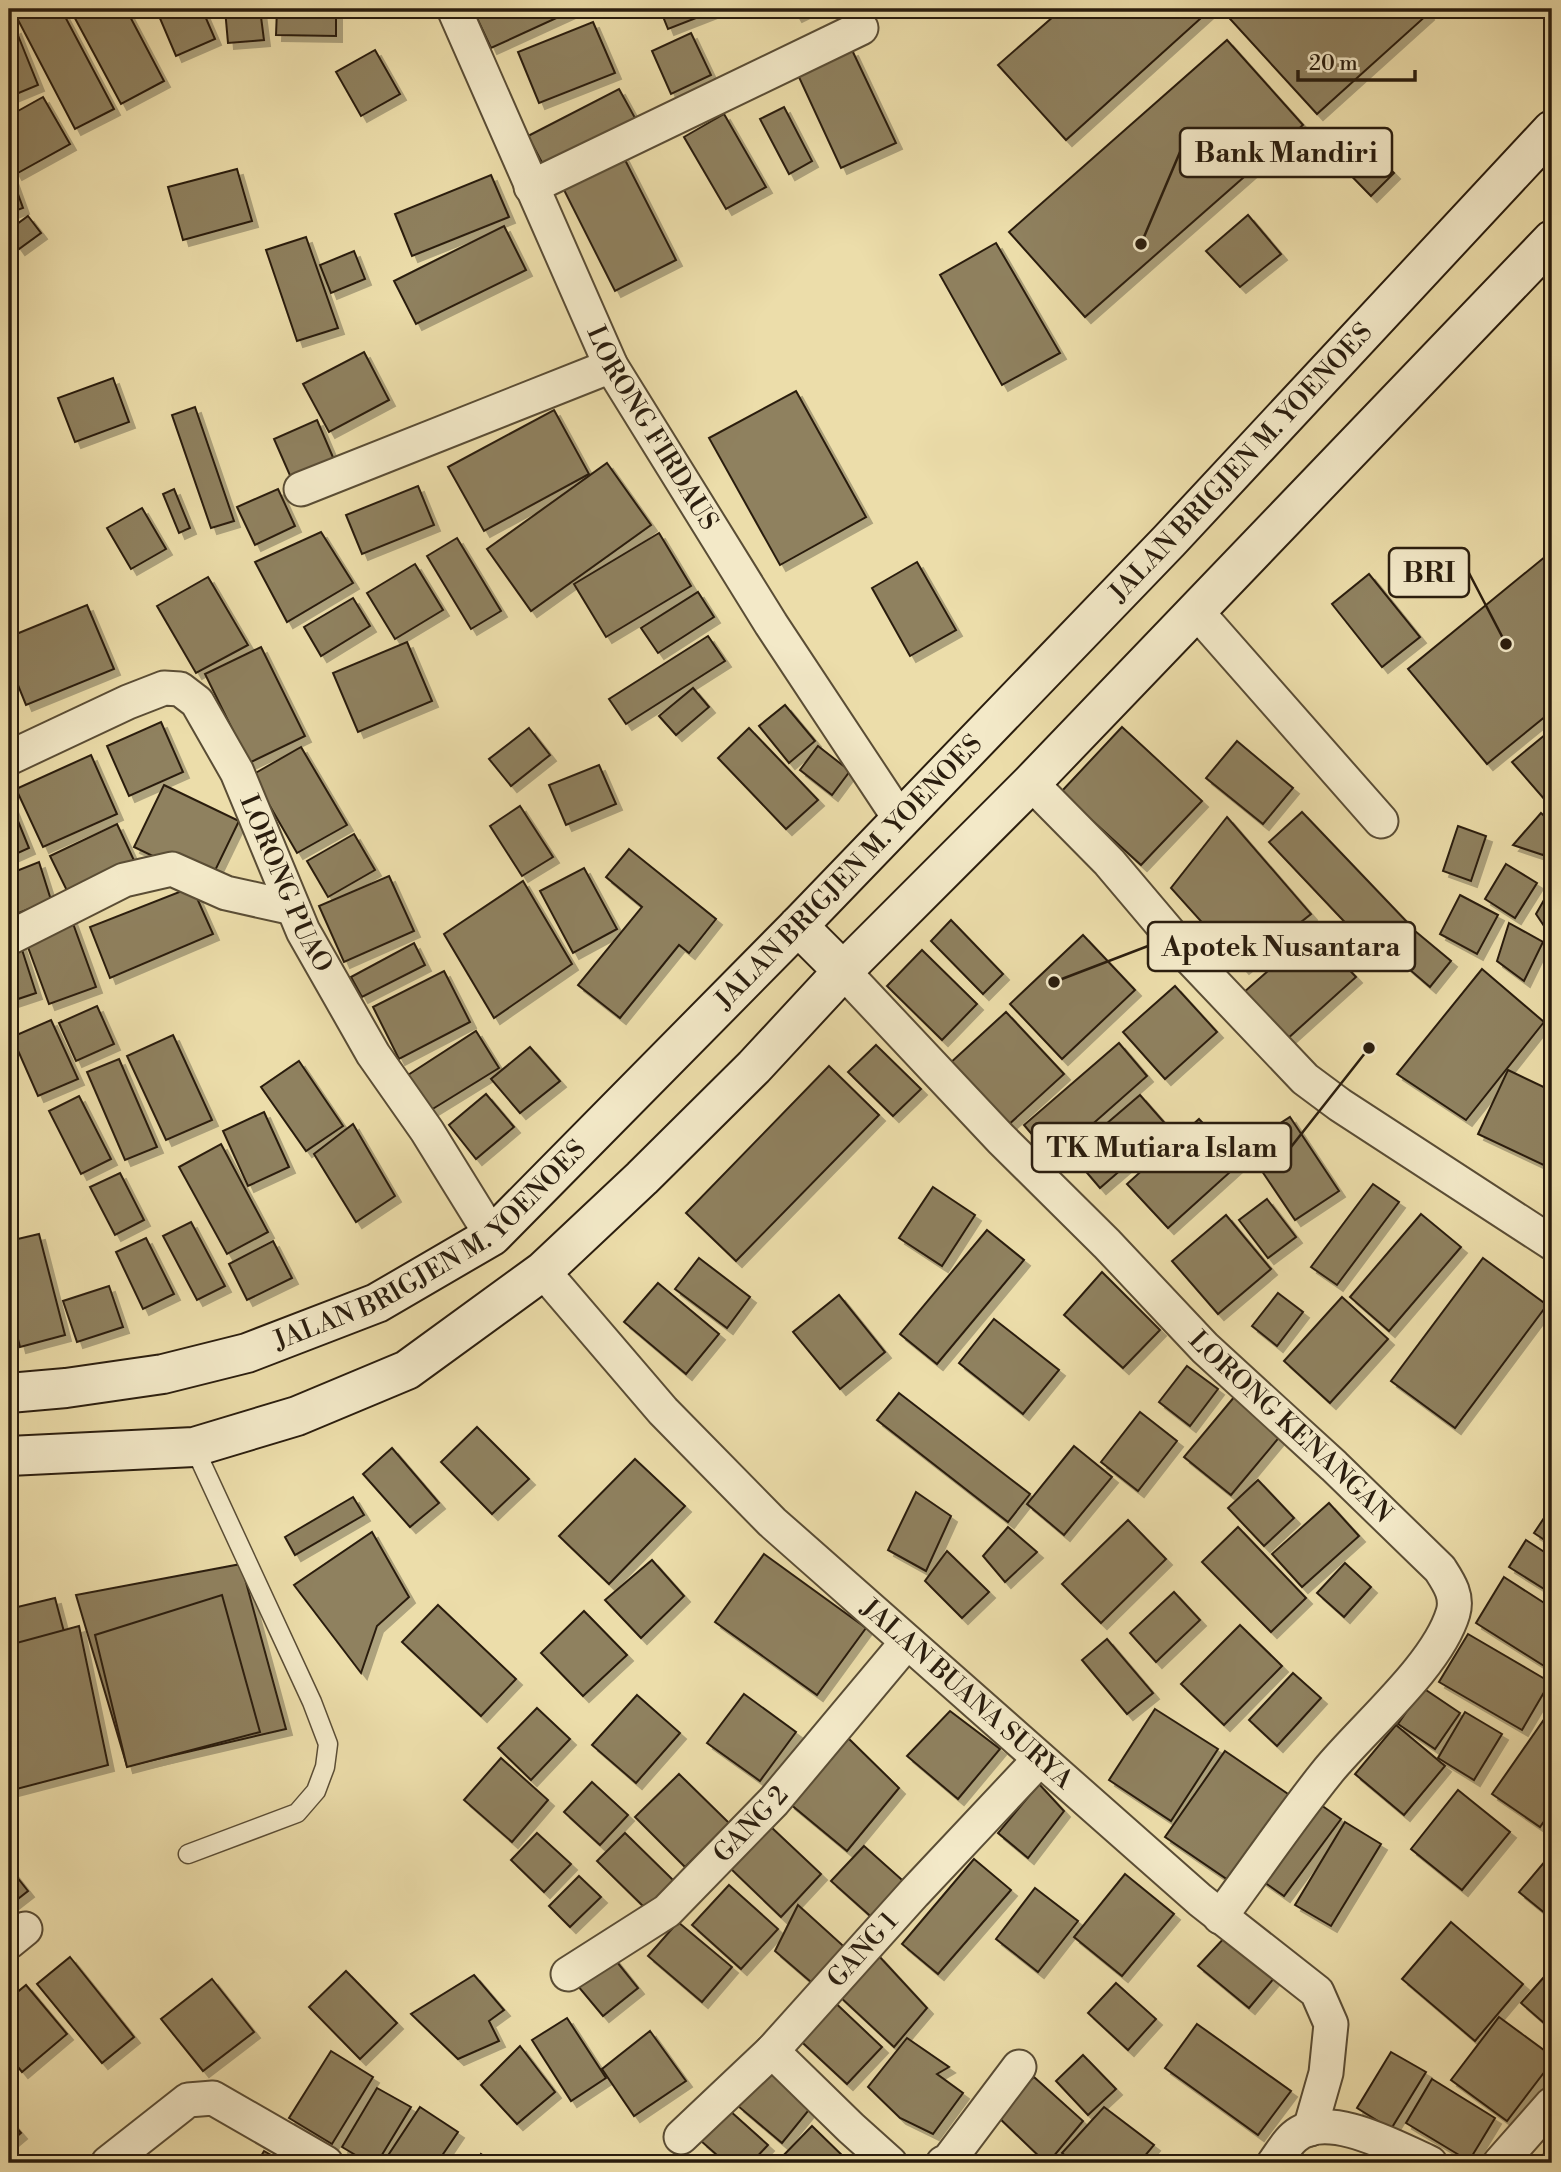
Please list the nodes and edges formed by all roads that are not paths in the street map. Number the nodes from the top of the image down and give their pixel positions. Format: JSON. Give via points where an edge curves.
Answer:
{"nodes":[{"id":1,"x":454,"y":9,"type":"edge"},
{"id":2,"x":861,"y":27,"type":"dead end"},
{"id":3,"x":1552,"y":130,"type":"edge"},
{"id":4,"x":531,"y":187,"type":"junction"},
{"id":5,"x":1552,"y":240,"type":"edge"},
{"id":6,"x":611,"y":366,"type":"junction"},
{"id":7,"x":301,"y":489,"type":"dead end"},
{"id":8,"x":1196,"y":611,"type":"junction"},
{"id":9,"x":9,"y":758,"type":"edge"},
{"id":10,"x":1031,"y":783,"type":"junction"},
{"id":11,"x":900,"y":818,"type":"junction"},
{"id":12,"x":1381,"y":821,"type":"dead end"},
{"id":13,"x":293,"y":908,"type":"junction"},
{"id":14,"x":798,"y":926,"type":"junction"},
{"id":15,"x":9,"y":938,"type":"edge"},
{"id":16,"x":844,"y":971,"type":"junction"},
{"id":17,"x":492,"y":1236,"type":"junction"},
{"id":18,"x":1552,"y":1243,"type":"edge"},
{"id":19,"x":542,"y":1271,"type":"junction"},
{"id":20,"x":9,"y":1393,"type":"edge"},
{"id":21,"x":194,"y":1447,"type":"junction"},
{"id":22,"x":9,"y":1456,"type":"edge"},
{"id":23,"x":907,"y":1642,"type":"junction"},
{"id":24,"x":1040,"y":1760,"type":"junction"},
{"id":25,"x":188,"y":1854,"type":"dead end"},
{"id":26,"x":1220,"y":1917,"type":"junction"},
{"id":27,"x":568,"y":1974,"type":"dead end"},
{"id":28,"x":772,"y":2051,"type":"junction"},
{"id":29,"x":1019,"y":2067,"type":"dead end"},
{"id":30,"x":1552,"y":2104,"type":"edge"},
{"id":31,"x":1311,"y":2129,"type":"junction"},
{"id":32,"x":681,"y":2137,"type":"dead end"},
{"id":33,"x":108,"y":2163,"type":"edge"},
{"id":34,"x":326,"y":2163,"type":"edge"},
{"id":35,"x":891,"y":2163,"type":"edge"},
{"id":36,"x":943,"y":2163,"type":"edge"},
{"id":37,"x":1273,"y":2163,"type":"edge"},
{"id":38,"x":1430,"y":2163,"type":"edge"},
{"id":39,"x":1500,"y":2163,"type":"edge"}],
"edges":[{"from":1,"to":4,"type":"street","name":"LORONG FIRDAUS"},
{"from":2,"to":4,"type":"street"},
{"from":3,"to":11,"type":"main road","name":"JALAN BRIGJEN M. YOENOES","via":[[1169,541]]},
{"from":4,"to":6,"type":"street","name":"LORONG FIRDAUS"},
{"from":5,"to":8,"type":"main road"},
{"from":6,"to":7,"type":"street"},
{"from":6,"to":11,"type":"street","name":"LORONG FIRDAUS","via":[[771,624]]},
{"from":8,"to":10,"type":"main road"},
{"from":8,"to":12,"type":"street"},
{"from":9,"to":13,"type":"street","name":"LORONG PUAO","via":[[128,702],[164,688],[180,689],[197,702],[237,772]]},
{"from":10,"to":16,"type":"main road"},
{"from":10,"to":18,"type":"street","via":[[1109,862],[1192,960],[1305,1079]]},
{"from":11,"to":14,"type":"main road","name":"JALAN BRIGJEN M. YOENOES"},
{"from":13,"to":15,"type":"street","via":[[226,893],[172,869],[124,880]]},
{"from":13,"to":17,"type":"street","name":"LORONG PUAO","via":[[373,1054]]},
{"from":14,"to":16,"type":"main road"},
{"from":14,"to":17,"type":"main road","name":"JALAN BRIGJEN M. YOENOES"},
{"from":16,"to":19,"type":"main road","via":[[754,1067]]},
{"from":16,"to":26,"type":"street","name":"LORONG KENANGAN","via":[[1205,1348],[1440,1569],[1453,1589],[1454,1610],[1448,1626],[1424,1663],[1326,1773]]},
{"from":17,"to":20,"type":"main road","name":"JALAN BRIGJEN M. YOENOES","via":[[377,1303],[247,1353],[163,1374]]},
{"from":19,"to":21,"type":"main road","via":[[407,1370],[297,1416]]},
{"from":19,"to":23,"type":"street","name":"JALAN BUANA SURYA","via":[[672,1421],[772,1522]]},
{"from":21,"to":22,"type":"main road"},
{"from":21,"to":25,"type":"lane","via":[[328,1744],[316,1791],[298,1813]]},
{"from":23,"to":24,"type":"street","name":"JALAN BUANA SURYA"},
{"from":23,"to":27,"type":"street","name":"GANG 2","via":[[774,1801],[667,1911]]},
{"from":24,"to":26,"type":"street","name":"JALAN BUANA SURYA"},
{"from":24,"to":28,"type":"street","name":"GANG 1"},
{"from":26,"to":31,"type":"street","name":"JALAN BUANA SURYA","via":[[1317,1992],[1322,2003],[1331,2024],[1326,2074]]},
{"from":28,"to":32,"type":"street","name":"GANG 1"},
{"from":28,"to":35,"type":"street"},
{"from":29,"to":36,"type":"street"},
{"from":30,"to":39,"type":"street"},
{"from":31,"to":37,"type":"street","via":[[1295,2136]]},
{"from":31,"to":38,"type":"street","via":[[1337,2128],[1376,2138]]},
{"from":33,"to":34,"type":"street","via":[[188,2099],[202,2097],[213,2098]]}]}
